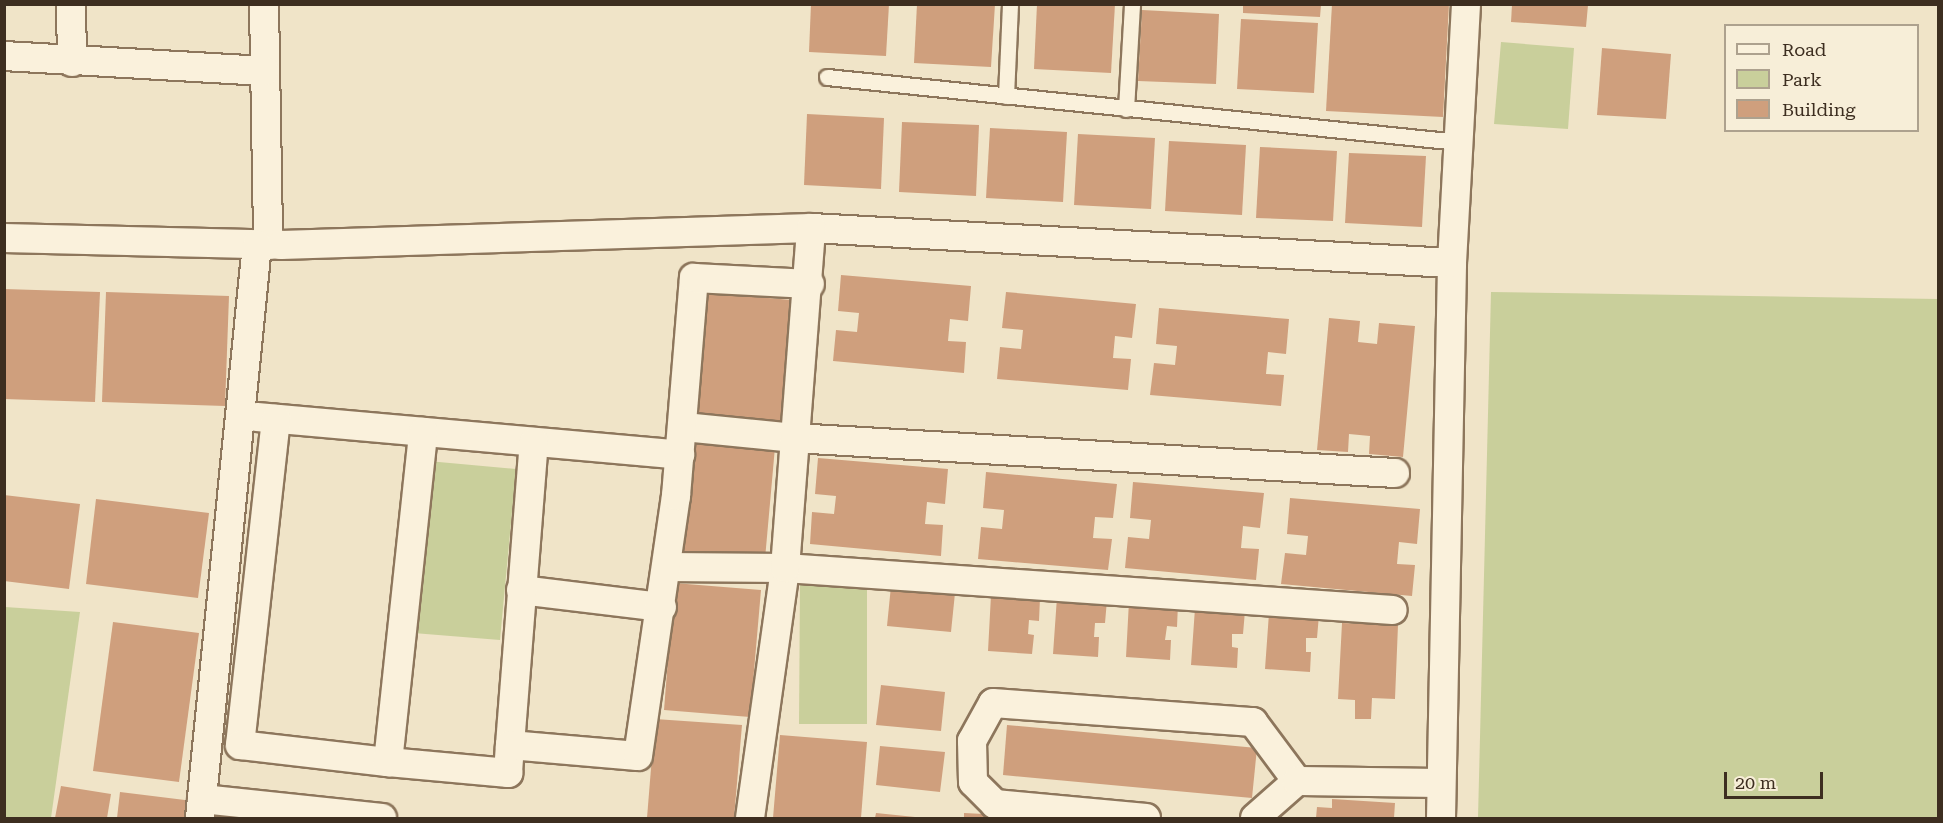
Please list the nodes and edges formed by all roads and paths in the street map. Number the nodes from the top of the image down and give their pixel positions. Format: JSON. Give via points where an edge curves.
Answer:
{"nodes":[{"id":1,"x":71,"y":4,"type":"edge"},
{"id":2,"x":264,"y":4,"type":"edge"},
{"id":3,"x":1010,"y":4,"type":"edge"},
{"id":4,"x":1132,"y":4,"type":"edge"},
{"id":5,"x":1466,"y":4,"type":"edge"},
{"id":6,"x":4,"y":56,"type":"edge"},
{"id":7,"x":72,"y":62,"type":"junction"},
{"id":8,"x":265,"y":71,"type":"junction"},
{"id":9,"x":827,"y":77,"type":"dead end"},
{"id":10,"x":1006,"y":96,"type":"junction"},
{"id":11,"x":1126,"y":109,"type":"junction"},
{"id":12,"x":1458,"y":142,"type":"junction"},
{"id":13,"x":811,"y":228,"type":"junction"},
{"id":14,"x":4,"y":238,"type":"edge"},
{"id":15,"x":262,"y":245,"type":"junction"},
{"id":16,"x":1452,"y":263,"type":"junction"},
{"id":17,"x":810,"y":284,"type":"junction"},
{"id":18,"x":240,"y":415,"type":"junction"},
{"id":19,"x":276,"y":419,"type":"junction"},
{"id":20,"x":684,"y":427,"type":"junction"},
{"id":21,"x":423,"y":432,"type":"junction"},
{"id":22,"x":794,"y":438,"type":"junction"},
{"id":23,"x":534,"y":442,"type":"junction"},
{"id":24,"x":680,"y":455,"type":"junction"},
{"id":25,"x":1395,"y":473,"type":"dead end"},
{"id":26,"x":667,"y":567,"type":"junction"},
{"id":27,"x":785,"y":568,"type":"junction"},
{"id":28,"x":521,"y":590,"type":"junction"},
{"id":29,"x":662,"y":607,"type":"junction"},
{"id":30,"x":1393,"y":610,"type":"dead end"},
{"id":31,"x":510,"y":745,"type":"junction"},
{"id":32,"x":388,"y":762,"type":"junction"},
{"id":33,"x":1298,"y":781,"type":"junction"},
{"id":34,"x":1441,"y":783,"type":"junction"},
{"id":35,"x":201,"y":809,"type":"edge"},
{"id":36,"x":382,"y":819,"type":"edge"},
{"id":37,"x":750,"y":819,"type":"edge"},
{"id":38,"x":1146,"y":819,"type":"edge"},
{"id":39,"x":1255,"y":819,"type":"edge"},
{"id":40,"x":1441,"y":819,"type":"edge"}],
"edges":[{"from":1,"to":7,"type":"street"},
{"from":2,"to":8,"type":"street"},
{"from":3,"to":10,"type":"lane"},
{"from":4,"to":11,"type":"lane"},
{"from":5,"to":12,"type":"street"},
{"from":6,"to":7,"type":"street"},
{"from":7,"to":8,"type":"street"},
{"from":8,"to":15,"type":"street"},
{"from":9,"to":10,"type":"lane"},
{"from":10,"to":11,"type":"lane"},
{"from":11,"to":12,"type":"lane"},
{"from":12,"to":16,"type":"street"},
{"from":13,"to":15,"type":"street"},
{"from":13,"to":16,"type":"street"},
{"from":13,"to":17,"type":"street"},
{"from":14,"to":15,"type":"street"},
{"from":15,"to":18,"type":"street"},
{"from":16,"to":34,"type":"street"},
{"from":17,"to":20,"type":"street","via":[[694,278]]},
{"from":17,"to":22,"type":"street"},
{"from":18,"to":19,"type":"street"},
{"from":18,"to":35,"type":"street"},
{"from":19,"to":21,"type":"street"},
{"from":19,"to":32,"type":"street","via":[[240,745]]},
{"from":20,"to":22,"type":"street"},
{"from":20,"to":24,"type":"street"},
{"from":21,"to":23,"type":"street"},
{"from":21,"to":32,"type":"street"},
{"from":22,"to":25,"type":"street"},
{"from":22,"to":27,"type":"street"},
{"from":23,"to":24,"type":"street"},
{"from":23,"to":28,"type":"street"},
{"from":24,"to":26,"type":"street"},
{"from":26,"to":27,"type":"street"},
{"from":26,"to":29,"type":"street"},
{"from":27,"to":30,"type":"street"},
{"from":27,"to":37,"type":"street"},
{"from":28,"to":29,"type":"street"},
{"from":28,"to":31,"type":"street"},
{"from":29,"to":31,"type":"street","via":[[638,756]]},
{"from":31,"to":32,"type":"street","via":[[508,773]]},
{"from":33,"to":34,"type":"street"},
{"from":33,"to":38,"type":"street","via":[[1253,722],[993,703],[972,741],[973,782],[995,804]]},
{"from":33,"to":39,"type":"street"},
{"from":34,"to":40,"type":"street"},
{"from":35,"to":36,"type":"street"}]}
